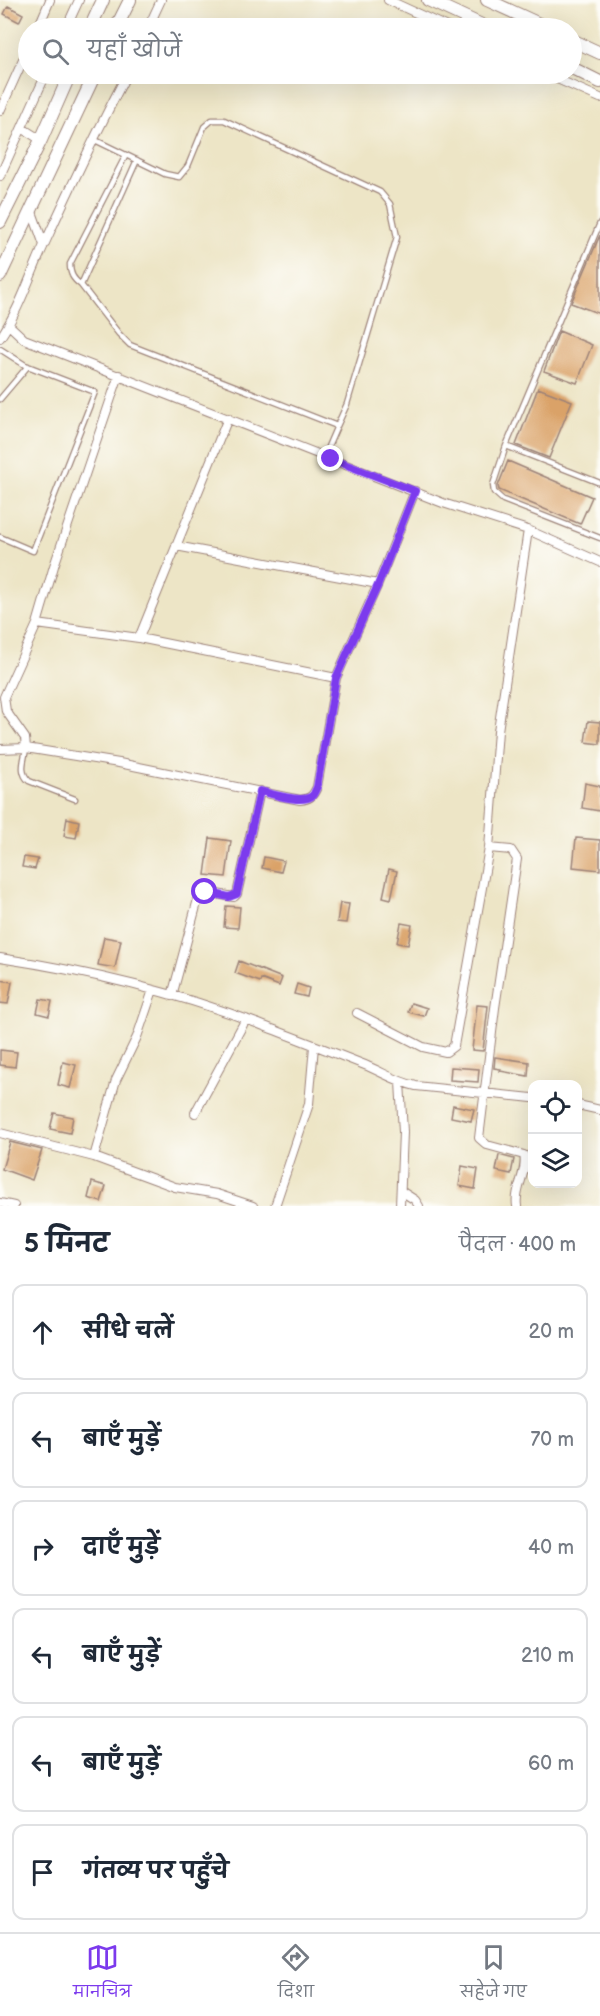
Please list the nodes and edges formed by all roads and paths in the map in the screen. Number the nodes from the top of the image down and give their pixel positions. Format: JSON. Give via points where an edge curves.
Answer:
{"nodes":[{"id":1,"x":50,"y":0,"type":"edge"},
{"id":2,"x":79,"y":0,"type":"edge"},
{"id":3,"x":103,"y":0,"type":"edge"},
{"id":4,"x":130,"y":0,"type":"edge"},
{"id":5,"x":161,"y":0,"type":"edge"},
{"id":6,"x":388,"y":0,"type":"edge"},
{"id":7,"x":428,"y":0,"type":"edge"},
{"id":8,"x":486,"y":0,"type":"edge"},
{"id":9,"x":42,"y":18,"type":"edge"},
{"id":10,"x":71,"y":18,"type":"edge"},
{"id":11,"x":95,"y":18,"type":"edge"},
{"id":12,"x":121,"y":18,"type":"edge"},
{"id":13,"x":153,"y":18,"type":"edge"},
{"id":14,"x":427,"y":18,"type":"edge"},
{"id":15,"x":467,"y":18,"type":"edge"},
{"id":16,"x":526,"y":18,"type":"edge"},
{"id":17,"x":582,"y":45,"type":"edge"},
{"id":18,"x":600,"y":53,"type":"edge"},
{"id":19,"x":18,"y":70,"type":"edge"},
{"id":20,"x":582,"y":73,"type":"edge"},
{"id":21,"x":600,"y":82,"type":"edge"},
{"id":22,"x":42,"y":84,"type":"edge"},
{"id":23,"x":66,"y":84,"type":"edge"},
{"id":24,"x":90,"y":84,"type":"edge"},
{"id":25,"x":122,"y":84,"type":"edge"},
{"id":26,"x":568,"y":84,"type":"edge"},
{"id":27,"x":600,"y":98,"type":"edge"},
{"id":28,"x":0,"y":111,"type":"edge"},
{"id":29,"x":22,"y":128,"type":"junction"},
{"id":30,"x":93,"y":139,"type":"junction"},
{"id":31,"x":41,"y":140,"type":"junction"},
{"id":32,"x":126,"y":155,"type":"junction"},
{"id":33,"x":137,"y":160,"type":"junction"},
{"id":34,"x":0,"y":176,"type":"edge"},
{"id":35,"x":31,"y":209,"type":"junction"},
{"id":36,"x":0,"y":222,"type":"edge"},
{"id":37,"x":600,"y":223,"type":"edge"},
{"id":38,"x":44,"y":244,"type":"junction"},
{"id":39,"x":0,"y":276,"type":"edge"},
{"id":40,"x":81,"y":285,"type":"junction"},
{"id":41,"x":9,"y":325,"type":"junction"},
{"id":42,"x":0,"y":339,"type":"edge"},
{"id":43,"x":0,"y":349,"type":"edge"},
{"id":44,"x":28,"y":366,"type":"junction"},
{"id":45,"x":119,"y":375,"type":"junction"},
{"id":46,"x":0,"y":399,"type":"edge"},
{"id":47,"x":228,"y":418,"type":"junction"},
{"id":48,"x":337,"y":426,"type":"junction"},
{"id":49,"x":506,"y":446,"type":"junction"},
{"id":50,"x":324,"y":456,"type":"junction"},
{"id":51,"x":600,"y":483,"type":"edge"},
{"id":52,"x":415,"y":491,"type":"junction"},
{"id":53,"x":528,"y":530,"type":"junction"},
{"id":54,"x":0,"y":537,"type":"edge"},
{"id":55,"x":600,"y":538,"type":"edge"},
{"id":56,"x":176,"y":546,"type":"junction"},
{"id":57,"x":600,"y":561,"type":"edge"},
{"id":58,"x":378,"y":585,"type":"junction"},
{"id":59,"x":37,"y":624,"type":"junction"},
{"id":60,"x":139,"y":638,"type":"junction"},
{"id":61,"x":336,"y":678,"type":"junction"},
{"id":62,"x":26,"y":748,"type":"junction"},
{"id":63,"x":0,"y":749,"type":"edge"},
{"id":64,"x":260,"y":791,"type":"junction"},
{"id":65,"x":75,"y":799,"type":"dead end"},
{"id":66,"x":489,"y":848,"type":"junction"},
{"id":67,"x":0,"y":958,"type":"edge"},
{"id":68,"x":153,"y":990,"type":"junction"},
{"id":69,"x":172,"y":996,"type":"junction"},
{"id":70,"x":357,"y":1013,"type":"dead end"},
{"id":71,"x":246,"y":1019,"type":"junction"},
{"id":72,"x":314,"y":1046,"type":"junction"},
{"id":73,"x":400,"y":1082,"type":"junction"},
{"id":74,"x":486,"y":1094,"type":"junction"},
{"id":75,"x":528,"y":1098,"type":"edge"},
{"id":76,"x":582,"y":1106,"type":"edge"},
{"id":77,"x":600,"y":1110,"type":"edge"},
{"id":78,"x":195,"y":1113,"type":"dead end"},
{"id":79,"x":0,"y":1132,"type":"edge"},
{"id":80,"x":94,"y":1157,"type":"junction"},
{"id":81,"x":401,"y":1191,"type":"junction"},
{"id":82,"x":0,"y":1203,"type":"edge"},
{"id":83,"x":14,"y":1206,"type":"edge"},
{"id":84,"x":253,"y":1206,"type":"edge"},
{"id":85,"x":275,"y":1206,"type":"edge"},
{"id":86,"x":400,"y":1206,"type":"edge"},
{"id":87,"x":419,"y":1206,"type":"edge"},
{"id":88,"x":517,"y":1206,"type":"edge"}],
"edges":[{"from":1,"to":9,"type":"street"},
{"from":2,"to":10,"type":"street"},
{"from":3,"to":11,"type":"street"},
{"from":4,"to":12,"type":"street"},
{"from":5,"to":13,"type":"street"},
{"from":6,"to":14,"type":"street"},
{"from":7,"to":15,"type":"street"},
{"from":8,"to":16,"type":"street"},
{"from":17,"to":18,"type":"street"},
{"from":19,"to":28,"type":"street"},
{"from":20,"to":21,"type":"street"},
{"from":22,"to":29,"type":"street"},
{"from":23,"to":31,"type":"street"},
{"from":24,"to":35,"type":"street"},
{"from":25,"to":30,"type":"street"},
{"from":26,"to":27,"type":"street"},
{"from":29,"to":31,"type":"street"},
{"from":29,"to":34,"type":"street"},
{"from":30,"to":32,"type":"lane"},
{"from":30,"to":38,"type":"street"},
{"from":31,"to":36,"type":"street"},
{"from":32,"to":33,"type":"lane"},
{"from":32,"to":40,"type":"lane","via":[[70,264],[74,279]]},
{"from":33,"to":40,"type":"lane"},
{"from":33,"to":48,"type":"lane","via":[[179,177],[188,166],[204,127],[212,120],[224,120],[380,192],[390,204],[397,237]]},
{"from":35,"to":38,"type":"street"},
{"from":35,"to":39,"type":"street"},
{"from":37,"to":49,"type":"lane"},
{"from":38,"to":41,"type":"street"},
{"from":40,"to":48,"type":"lane","via":[[130,345]]},
{"from":41,"to":42,"type":"street"},
{"from":41,"to":45,"type":"street","via":[[24,339]]},
{"from":43,"to":44,"type":"lane"},
{"from":44,"to":46,"type":"lane"},
{"from":44,"to":54,"type":"lane","via":[[95,392],[33,551]]},
{"from":45,"to":47,"type":"street"},
{"from":45,"to":59,"type":"street"},
{"from":47,"to":50,"type":"street"},
{"from":47,"to":56,"type":"street"},
{"from":48,"to":50,"type":"lane"},
{"from":49,"to":51,"type":"lane"},
{"from":49,"to":55,"type":"lane","via":[[493,485],[497,497]]},
{"from":50,"to":52,"type":"street"},
{"from":52,"to":53,"type":"street","via":[[443,504]]},
{"from":52,"to":58,"type":"street"},
{"from":53,"to":57,"type":"street"},
{"from":53,"to":66,"type":"street","via":[[498,732]]},
{"from":56,"to":58,"type":"street"},
{"from":56,"to":60,"type":"street"},
{"from":58,"to":61,"type":"street"},
{"from":59,"to":60,"type":"street"},
{"from":59,"to":62,"type":"street","via":[[4,697],[6,711],[20,727]]},
{"from":60,"to":61,"type":"street"},
{"from":61,"to":64,"type":"street","via":[[314,795],[300,800]]},
{"from":62,"to":63,"type":"street"},
{"from":62,"to":64,"type":"street"},
{"from":62,"to":65,"type":"lane","via":[[22,769],[25,778]]},
{"from":64,"to":69,"type":"street","via":[[237,894],[229,897],[205,892],[198,899]]},
{"from":66,"to":70,"type":"street","via":[[454,1046],[446,1052],[423,1047]]},
{"from":66,"to":74,"type":"street","via":[[512,850],[516,859]]},
{"from":67,"to":68,"type":"street","via":[[63,967]]},
{"from":68,"to":69,"type":"street"},
{"from":68,"to":80,"type":"street","via":[[137,1037],[116,1080]]},
{"from":69,"to":71,"type":"street"},
{"from":71,"to":72,"type":"street"},
{"from":71,"to":78,"type":"street"},
{"from":72,"to":73,"type":"street"},
{"from":72,"to":85,"type":"street","via":[[309,1104]]},
{"from":73,"to":74,"type":"street"},
{"from":73,"to":81,"type":"street"},
{"from":74,"to":75,"type":"street"},
{"from":74,"to":88,"type":"street","via":[[479,1138],[487,1145],[521,1153],[525,1158]]},
{"from":76,"to":77,"type":"street"},
{"from":79,"to":80,"type":"street"},
{"from":80,"to":84,"type":"street","via":[[175,1187],[218,1194]]},
{"from":81,"to":86,"type":"street"},
{"from":81,"to":87,"type":"street"},
{"from":82,"to":83,"type":"street"}]}
